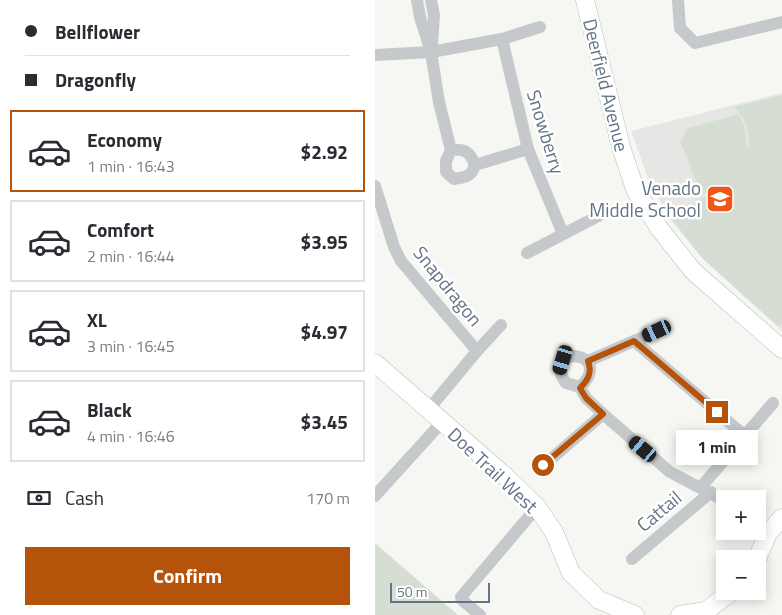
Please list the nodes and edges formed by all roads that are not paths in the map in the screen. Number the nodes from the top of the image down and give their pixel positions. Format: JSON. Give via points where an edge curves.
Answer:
{"nodes":[{"id":1,"x":417,"y":0,"type":"edge"},
{"id":2,"x":431,"y":0,"type":"edge"},
{"id":3,"x":585,"y":0,"type":"edge"},
{"id":4,"x":678,"y":0,"type":"edge"},
{"id":5,"x":782,"y":22,"type":"edge"},
{"id":6,"x":540,"y":28,"type":"dead end"},
{"id":7,"x":501,"y":39,"type":"junction"},
{"id":8,"x":431,"y":52,"type":"junction"},
{"id":9,"x":375,"y":55,"type":"edge"},
{"id":10,"x":528,"y":149,"type":"junction"},
{"id":11,"x":451,"y":150,"type":"junction"},
{"id":12,"x":475,"y":165,"type":"junction"},
{"id":13,"x":375,"y":186,"type":"edge"},
{"id":14,"x":604,"y":213,"type":"dead end"},
{"id":15,"x":563,"y":234,"type":"junction"},
{"id":16,"x":527,"y":253,"type":"dead end"},
{"id":17,"x":501,"y":325,"type":"dead end"},
{"id":18,"x":657,"y":331,"type":"dead end"},
{"id":19,"x":634,"y":341,"type":"junction"},
{"id":20,"x":782,"y":349,"type":"edge"},
{"id":21,"x":477,"y":351,"type":"junction"},
{"id":22,"x":588,"y":361,"type":"junction"},
{"id":23,"x":375,"y":363,"type":"edge"},
{"id":24,"x":580,"y":388,"type":"junction"},
{"id":25,"x":773,"y":403,"type":"dead end"},
{"id":26,"x":429,"y":409,"type":"junction"},
{"id":27,"x":603,"y":414,"type":"junction"},
{"id":28,"x":442,"y":422,"type":"junction"},
{"id":29,"x":745,"y":436,"type":"junction"},
{"id":30,"x":543,"y":465,"type":"dead end"},
{"id":31,"x":706,"y":490,"type":"junction"},
{"id":32,"x":375,"y":496,"type":"edge"},
{"id":33,"x":716,"y":496,"type":"edge"},
{"id":34,"x":537,"y":508,"type":"junction"},
{"id":35,"x":782,"y":518,"type":"edge"},
{"id":36,"x":766,"y":527,"type":"edge"},
{"id":37,"x":632,"y":559,"type":"dead end"},
{"id":38,"x":722,"y":600,"type":"edge"},
{"id":39,"x":708,"y":613,"type":"edge"},
{"id":40,"x":480,"y":615,"type":"edge"},
{"id":41,"x":635,"y":615,"type":"edge"},
{"id":42,"x":680,"y":615,"type":"edge"}],
"edges":[{"from":1,"to":8,"type":"street"},
{"from":2,"to":8,"type":"street"},
{"from":3,"to":20,"type":"street","name":"Deerfield Avenue","via":[[621,147],[635,189],[659,228],[693,271]]},
{"from":4,"to":5,"type":"street","via":[[680,28],[695,42]]},
{"from":6,"to":7,"type":"street"},
{"from":7,"to":8,"type":"street"},
{"from":7,"to":10,"type":"street","name":"Snowberry"},
{"from":8,"to":9,"type":"street"},
{"from":8,"to":11,"type":"street"},
{"from":10,"to":12,"type":"street"},
{"from":10,"to":15,"type":"street","name":"Snowberry"},
{"from":11,"to":12,"type":"street","via":[[462,149],[471,153]]},
{"from":11,"to":12,"type":"street","via":[[445,161],[447,172],[454,179],[473,173]]},
{"from":13,"to":21,"type":"street","name":"Snapdragon","via":[[401,261]]},
{"from":14,"to":15,"type":"street"},
{"from":15,"to":16,"type":"street"},
{"from":17,"to":21,"type":"street","name":"Snapdragon"},
{"from":18,"to":19,"type":"street"},
{"from":19,"to":22,"type":"street"},
{"from":19,"to":29,"type":"street"},
{"from":21,"to":26,"type":"street","name":"Snapdragon"},
{"from":22,"to":24,"type":"street","via":[[591,368],[589,376]]},
{"from":22,"to":24,"type":"street","via":[[580,356],[563,360],[561,375],[566,383]]},
{"from":23,"to":26,"type":"street","name":"Doe Trail West"},
{"from":24,"to":27,"type":"street"},
{"from":25,"to":29,"type":"street","name":"Cattail"},
{"from":26,"to":28,"type":"street","name":"Doe Trail West"},
{"from":27,"to":30,"type":"street"},
{"from":27,"to":31,"type":"street","via":[[670,472]]},
{"from":28,"to":32,"type":"street"},
{"from":28,"to":34,"type":"street","name":"Doe Trail West"},
{"from":29,"to":31,"type":"street","name":"Cattail"},
{"from":31,"to":33,"type":"street"},
{"from":31,"to":37,"type":"street","name":"Cattail"},
{"from":34,"to":40,"type":"street","via":[[463,594],[461,600]]},
{"from":34,"to":41,"type":"street","name":"Doe Trail West","via":[[554,532],[571,573],[599,600]]},
{"from":35,"to":36,"type":"street"},
{"from":38,"to":39,"type":"street"},
{"from":39,"to":42,"type":"street"}]}
